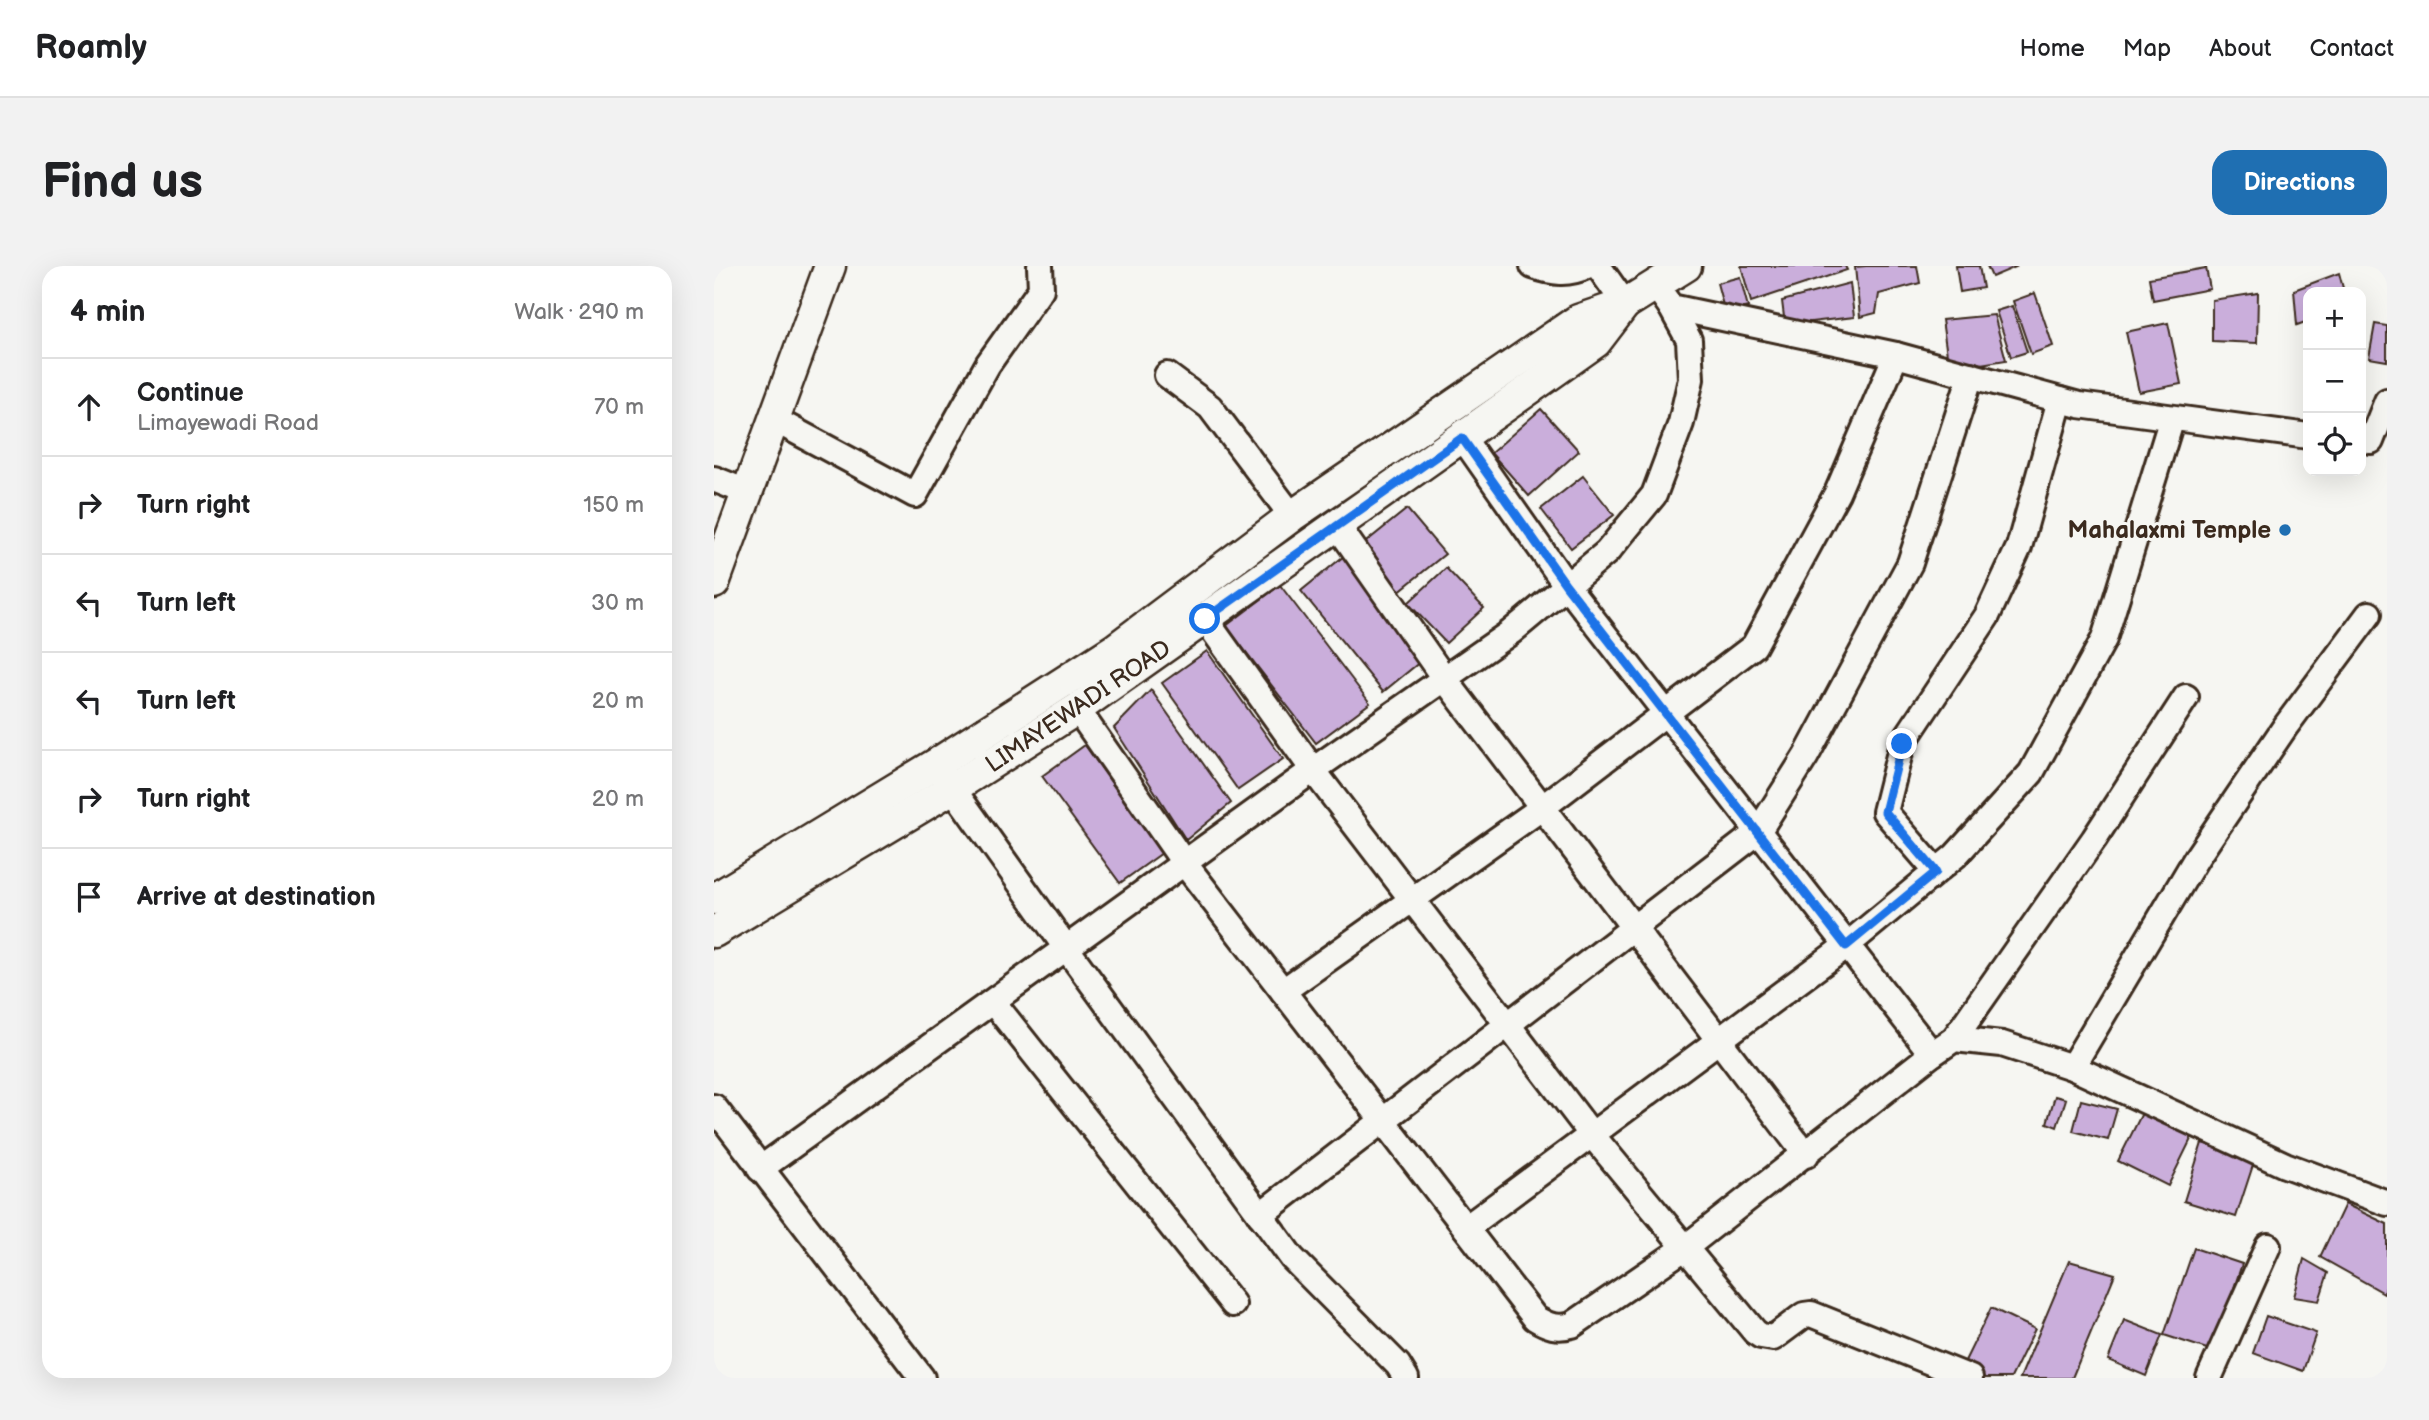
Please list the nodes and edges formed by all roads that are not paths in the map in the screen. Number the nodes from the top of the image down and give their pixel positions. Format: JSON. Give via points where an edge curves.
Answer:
{"nodes":[{"id":1,"x":830,"y":266,"type":"edge"},
{"id":2,"x":1040,"y":266,"type":"edge"},
{"id":3,"x":1533,"y":266,"type":"edge"},
{"id":4,"x":1587,"y":266,"type":"edge"},
{"id":5,"x":1598,"y":266,"type":"edge"},
{"id":6,"x":1686,"y":266,"type":"edge"},
{"id":7,"x":1664,"y":296,"type":"junction"},
{"id":8,"x":1625,"y":304,"type":"junction"},
{"id":9,"x":1896,"y":355,"type":"junction"},
{"id":10,"x":1167,"y":375,"type":"dead end"},
{"id":11,"x":1971,"y":375,"type":"junction"},
{"id":12,"x":2060,"y":400,"type":"junction"},
{"id":13,"x":2387,"y":401,"type":"edge"},
{"id":14,"x":2172,"y":418,"type":"junction"},
{"id":15,"x":775,"y":420,"type":"junction"},
{"id":16,"x":2303,"y":435,"type":"edge"},
{"id":17,"x":1462,"y":438,"type":"junction"},
{"id":18,"x":2373,"y":441,"type":"edge"},
{"id":19,"x":714,"y":479,"type":"edge"},
{"id":20,"x":749,"y":493,"type":"junction"},
{"id":21,"x":1293,"y":516,"type":"junction"},
{"id":22,"x":1337,"y":525,"type":"junction"},
{"id":23,"x":714,"y":583,"type":"edge"},
{"id":24,"x":1566,"y":585,"type":"junction"},
{"id":25,"x":2369,"y":614,"type":"dead end"},
{"id":26,"x":1205,"y":619,"type":"junction"},
{"id":27,"x":1444,"y":678,"type":"junction"},
{"id":28,"x":2186,"y":698,"type":"dead end"},
{"id":29,"x":1077,"y":709,"type":"junction"},
{"id":30,"x":1667,"y":714,"type":"junction"},
{"id":31,"x":936,"y":764,"type":"junction"},
{"id":32,"x":1313,"y":770,"type":"junction"},
{"id":33,"x":953,"y":788,"type":"junction"},
{"id":34,"x":1543,"y":807,"type":"junction"},
{"id":35,"x":1758,"y":832,"type":"junction"},
{"id":36,"x":1185,"y":864,"type":"junction"},
{"id":37,"x":1936,"y":872,"type":"junction"},
{"id":38,"x":714,"y":899,"type":"edge"},
{"id":39,"x":1412,"y":900,"type":"junction"},
{"id":40,"x":1633,"y":928,"type":"junction"},
{"id":41,"x":714,"y":932,"type":"edge"},
{"id":42,"x":1846,"y":946,"type":"junction"},
{"id":43,"x":1067,"y":949,"type":"junction"},
{"id":44,"x":1283,"y":991,"type":"junction"},
{"id":45,"x":993,"y":1002,"type":"junction"},
{"id":46,"x":1507,"y":1025,"type":"junction"},
{"id":47,"x":1954,"y":1040,"type":"junction"},
{"id":48,"x":1718,"y":1041,"type":"junction"},
{"id":49,"x":1932,"y":1054,"type":"junction"},
{"id":50,"x":2072,"y":1067,"type":"junction"},
{"id":51,"x":714,"y":1107,"type":"edge"},
{"id":52,"x":1383,"y":1121,"type":"junction"},
{"id":53,"x":1591,"y":1135,"type":"junction"},
{"id":54,"x":1806,"y":1155,"type":"junction"},
{"id":55,"x":760,"y":1169,"type":"junction"},
{"id":56,"x":2387,"y":1203,"type":"edge"},
{"id":57,"x":1260,"y":1215,"type":"junction"},
{"id":58,"x":1466,"y":1228,"type":"junction"},
{"id":59,"x":2268,"y":1246,"type":"dead end"},
{"id":60,"x":1686,"y":1247,"type":"junction"},
{"id":61,"x":1233,"y":1304,"type":"dead end"},
{"id":62,"x":1958,"y":1376,"type":"edge"},
{"id":63,"x":922,"y":1378,"type":"edge"},
{"id":64,"x":1406,"y":1378,"type":"edge"},
{"id":65,"x":2209,"y":1378,"type":"edge"}],
"edges":[{"from":1,"to":15,"type":"street"},
{"from":2,"to":15,"type":"street","via":[[1041,289],[988,364],[915,495]]},
{"from":3,"to":4,"type":"street","via":[[1571,273]]},
{"from":5,"to":8,"type":"street"},
{"from":6,"to":7,"type":"street","name":"LIMAYEWADI ROAD"},
{"from":7,"to":8,"type":"street","name":"LIMAYEWADI ROAD"},
{"from":7,"to":9,"type":"street"},
{"from":7,"to":24,"type":"street","via":[[1689,340],[1691,379],[1681,423],[1654,495],[1607,552]]},
{"from":8,"to":17,"type":"street","name":"LIMAYEWADI ROAD","via":[[1596,342]]},
{"from":8,"to":21,"type":"street","name":"LIMAYEWADI ROAD","via":[[1578,320]]},
{"from":9,"to":11,"type":"street"},
{"from":9,"to":30,"type":"street","via":[[1838,493],[1754,646]]},
{"from":10,"to":21,"type":"street","via":[[1210,407]]},
{"from":11,"to":12,"type":"street"},
{"from":11,"to":35,"type":"street","via":[[1910,563],[1806,756]]},
{"from":12,"to":14,"type":"street"},
{"from":12,"to":37,"type":"street","via":[[2019,547],[1987,616],[1902,744],[1885,812]]},
{"from":13,"to":18,"type":"street"},
{"from":14,"to":16,"type":"street"},
{"from":14,"to":37,"type":"street","via":[[2104,639],[2031,774]]},
{"from":15,"to":20,"type":"street"},
{"from":17,"to":22,"type":"street","name":"LIMAYEWADI ROAD"},
{"from":17,"to":24,"type":"street"},
{"from":19,"to":20,"type":"street"},
{"from":20,"to":23,"type":"street"},
{"from":21,"to":31,"type":"street","name":"LIMAYEWADI ROAD","via":[[1115,649]]},
{"from":22,"to":26,"type":"street","name":"LIMAYEWADI ROAD"},
{"from":22,"to":27,"type":"street"},
{"from":24,"to":27,"type":"street","via":[[1511,632]]},
{"from":24,"to":30,"type":"street"},
{"from":25,"to":50,"type":"street","via":[[2197,857]]},
{"from":26,"to":29,"type":"street","name":"LIMAYEWADI ROAD"},
{"from":26,"to":32,"type":"street"},
{"from":27,"to":32,"type":"street"},
{"from":27,"to":34,"type":"street"},
{"from":28,"to":47,"type":"street"},
{"from":29,"to":33,"type":"street","name":"LIMAYEWADI ROAD"},
{"from":29,"to":36,"type":"street"},
{"from":30,"to":34,"type":"street"},
{"from":30,"to":35,"type":"street"},
{"from":31,"to":33,"type":"street"},
{"from":31,"to":38,"type":"street","name":"LIMAYEWADI ROAD"},
{"from":32,"to":36,"type":"street"},
{"from":32,"to":39,"type":"street"},
{"from":33,"to":41,"type":"street","name":"LIMAYEWADI ROAD"},
{"from":33,"to":43,"type":"street"},
{"from":34,"to":39,"type":"street"},
{"from":34,"to":40,"type":"street"},
{"from":35,"to":40,"type":"street"},
{"from":35,"to":42,"type":"street"},
{"from":36,"to":43,"type":"street"},
{"from":36,"to":44,"type":"street"},
{"from":37,"to":42,"type":"street"},
{"from":39,"to":44,"type":"street"},
{"from":39,"to":46,"type":"street"},
{"from":40,"to":46,"type":"street"},
{"from":40,"to":48,"type":"street"},
{"from":42,"to":48,"type":"street"},
{"from":42,"to":49,"type":"street"},
{"from":43,"to":45,"type":"street"},
{"from":43,"to":57,"type":"street"},
{"from":44,"to":52,"type":"street"},
{"from":45,"to":55,"type":"street"},
{"from":45,"to":61,"type":"street"},
{"from":46,"to":52,"type":"street"},
{"from":46,"to":53,"type":"street"},
{"from":47,"to":49,"type":"street"},
{"from":47,"to":50,"type":"street","via":[[2002,1044]]},
{"from":48,"to":53,"type":"street"},
{"from":48,"to":54,"type":"street"},
{"from":49,"to":54,"type":"street"},
{"from":50,"to":56,"type":"street","via":[[2286,1164]]},
{"from":51,"to":55,"type":"street"},
{"from":52,"to":57,"type":"street"},
{"from":52,"to":58,"type":"street"},
{"from":53,"to":58,"type":"street"},
{"from":53,"to":60,"type":"street"},
{"from":54,"to":60,"type":"street"},
{"from":55,"to":63,"type":"street"},
{"from":57,"to":64,"type":"street","via":[[1292,1258]]},
{"from":58,"to":60,"type":"street","via":[[1535,1318],[1561,1328]]},
{"from":59,"to":65,"type":"street"},
{"from":60,"to":62,"type":"street","via":[[1761,1336],[1773,1338],[1811,1314]]}]}
